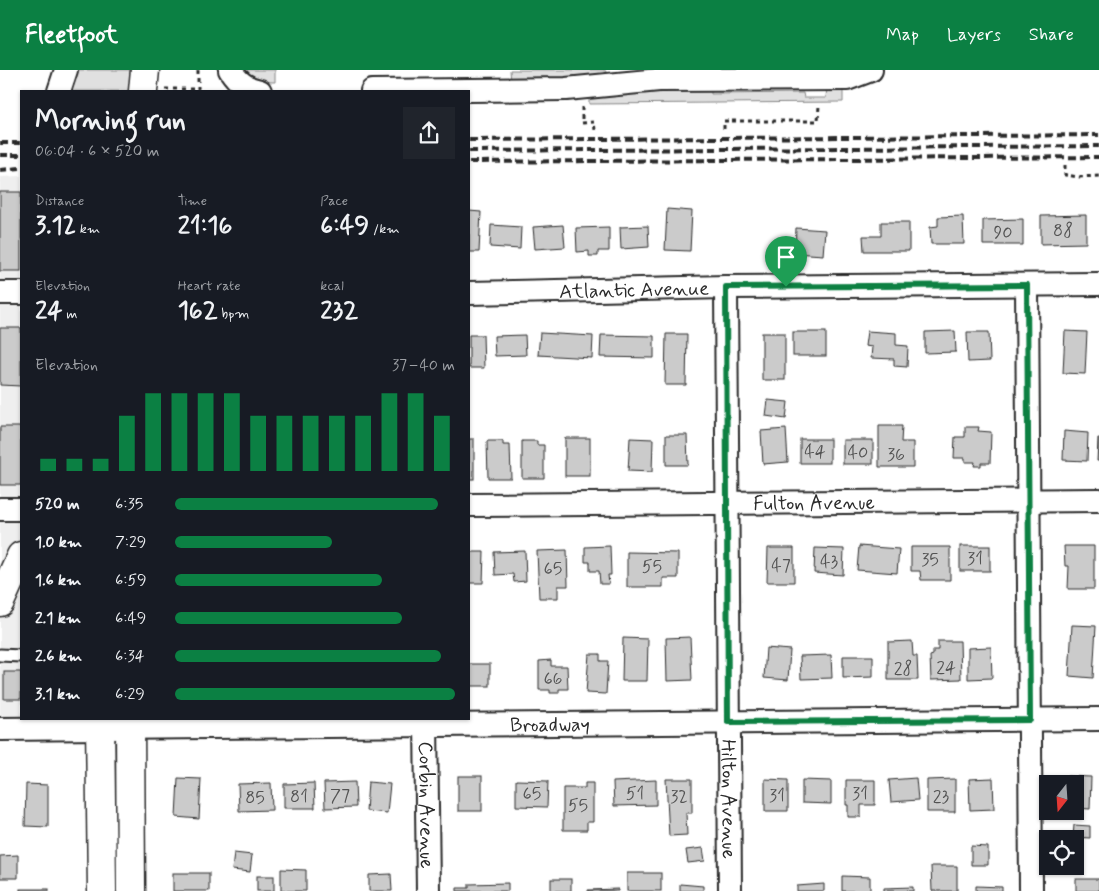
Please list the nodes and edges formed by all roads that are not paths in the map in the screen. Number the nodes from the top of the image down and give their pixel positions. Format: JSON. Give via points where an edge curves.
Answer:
{"nodes":[{"id":1,"x":66,"y":70,"type":"edge"},
{"id":2,"x":146,"y":70,"type":"edge"},
{"id":3,"x":230,"y":70,"type":"edge"},
{"id":4,"x":871,"y":70,"type":"edge"},
{"id":5,"x":641,"y":76,"type":"edge"},
{"id":6,"x":59,"y":90,"type":"edge"},
{"id":7,"x":156,"y":90,"type":"edge"},
{"id":8,"x":257,"y":90,"type":"edge"},
{"id":9,"x":470,"y":90,"type":"edge"},
{"id":10,"x":1099,"y":284,"type":"edge"},
{"id":11,"x":1027,"y":285,"type":"junction"},
{"id":12,"x":726,"y":287,"type":"junction"},
{"id":13,"x":0,"y":293,"type":"edge"},
{"id":14,"x":20,"y":293,"type":"edge"},
{"id":15,"x":470,"y":293,"type":"edge"},
{"id":16,"x":1099,"y":500,"type":"edge"},
{"id":17,"x":1029,"y":501,"type":"junction"},
{"id":18,"x":727,"y":503,"type":"junction"},
{"id":19,"x":470,"y":505,"type":"edge"},
{"id":20,"x":0,"y":509,"type":"edge"},
{"id":21,"x":20,"y":509,"type":"edge"},
{"id":22,"x":20,"y":559,"type":"edge"},
{"id":23,"x":10,"y":590,"type":"edge"},
{"id":24,"x":0,"y":655,"type":"edge"},
{"id":25,"x":20,"y":656,"type":"edge"},
{"id":26,"x":1099,"y":719,"type":"edge"},
{"id":27,"x":1030,"y":720,"type":"junction"},
{"id":28,"x":426,"y":722,"type":"edge"},
{"id":29,"x":728,"y":722,"type":"junction"},
{"id":30,"x":130,"y":723,"type":"edge"},
{"id":31,"x":101,"y":724,"type":"edge"},
{"id":32,"x":0,"y":729,"type":"edge"},
{"id":33,"x":102,"y":891,"type":"edge"},
{"id":34,"x":131,"y":891,"type":"edge"},
{"id":35,"x":428,"y":891,"type":"edge"},
{"id":36,"x":730,"y":891,"type":"edge"},
{"id":37,"x":1031,"y":891,"type":"edge"}],
"edges":[{"from":1,"to":6,"type":"street"},
{"from":2,"to":7,"type":"main road"},
{"from":3,"to":8,"type":"street","via":[[239,82]]},
{"from":4,"to":5,"type":"street","via":[[846,80],[680,80]]},
{"from":5,"to":9,"type":"street","via":[[607,86]]},
{"from":10,"to":11,"type":"street","name":"Atlantic Avenue"},
{"from":11,"to":12,"type":"street","name":"Atlantic Avenue"},
{"from":11,"to":17,"type":"street"},
{"from":12,"to":15,"type":"street","name":"Atlantic Avenue"},
{"from":12,"to":18,"type":"street","name":"Hilton Avenue"},
{"from":13,"to":14,"type":"street"},
{"from":16,"to":17,"type":"street","name":"Fulton Avenue"},
{"from":17,"to":18,"type":"street","name":"Fulton Avenue"},
{"from":17,"to":27,"type":"street"},
{"from":18,"to":19,"type":"street","name":"Fulton Avenue"},
{"from":18,"to":29,"type":"street","name":"Hilton Avenue"},
{"from":20,"to":21,"type":"street"},
{"from":22,"to":23,"type":"main road"},
{"from":24,"to":25,"type":"lane"},
{"from":26,"to":27,"type":"street","name":"Broadway"},
{"from":27,"to":29,"type":"street","name":"Broadway"},
{"from":27,"to":37,"type":"street"},
{"from":28,"to":29,"type":"street","name":"Broadway"},
{"from":28,"to":30,"type":"street","name":"Broadway"},
{"from":28,"to":35,"type":"street","name":"Corbin Avenue"},
{"from":29,"to":36,"type":"street","name":"Hilton Avenue"},
{"from":30,"to":31,"type":"street","name":"Broadway"},
{"from":30,"to":34,"type":"main road"},
{"from":31,"to":32,"type":"street","name":"Broadway"},
{"from":31,"to":33,"type":"main road"}]}
